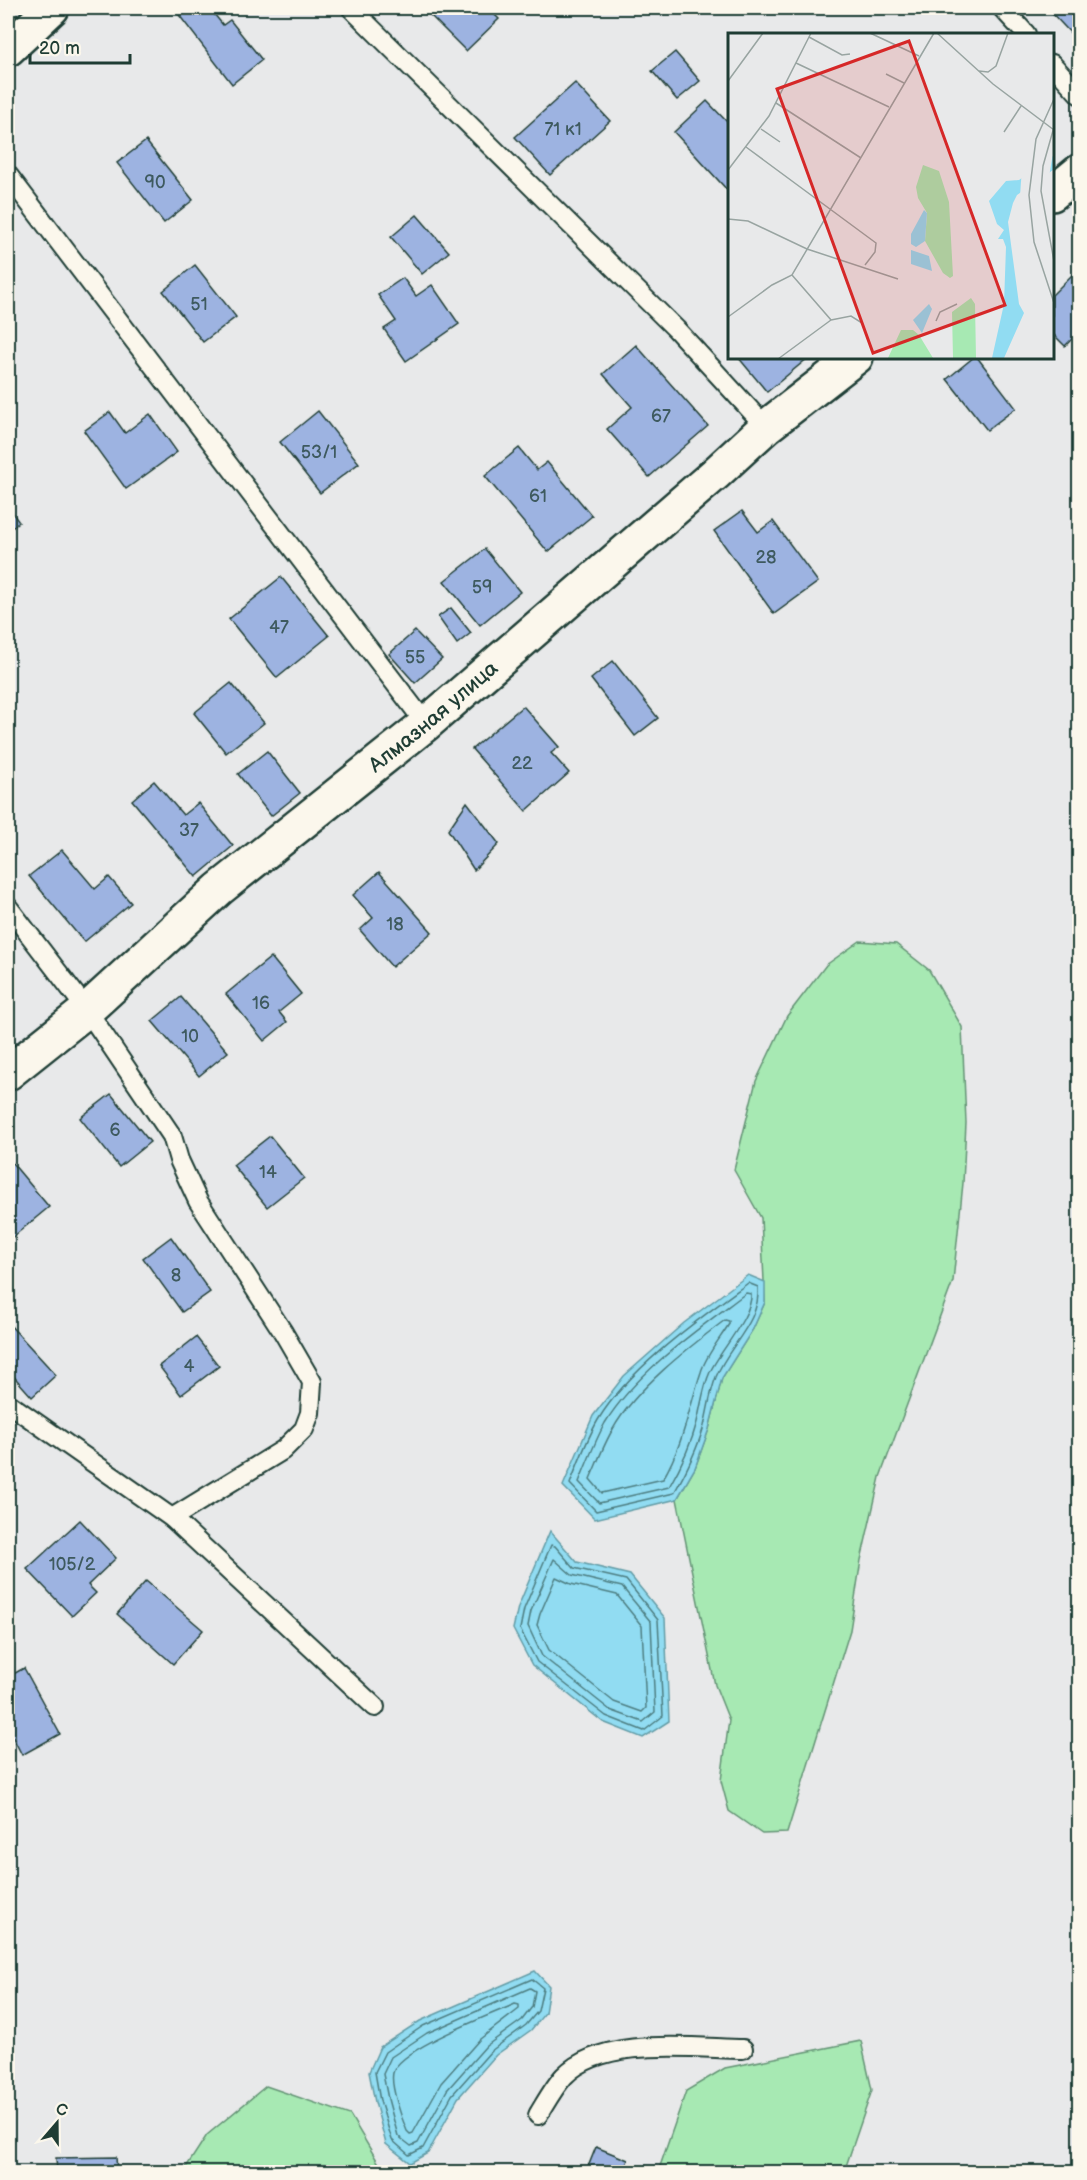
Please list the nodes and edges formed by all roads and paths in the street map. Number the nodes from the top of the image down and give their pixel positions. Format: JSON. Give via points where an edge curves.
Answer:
{"nodes":[{"id":1,"x":52,"y":8,"type":"edge"},
{"id":2,"x":351,"y":8,"type":"edge"},
{"id":3,"x":1002,"y":8,"type":"edge"},
{"id":4,"x":1025,"y":33,"type":"edge"},
{"id":5,"x":8,"y":49,"type":"edge"},
{"id":6,"x":1054,"y":65,"type":"edge"},
{"id":7,"x":1080,"y":95,"type":"edge"},
{"id":8,"x":1080,"y":171,"type":"edge"},
{"id":9,"x":8,"y":175,"type":"edge"},
{"id":10,"x":1054,"y":194,"type":"edge"},
{"id":11,"x":855,"y":358,"type":"edge"},
{"id":12,"x":766,"y":427,"type":"junction"},
{"id":13,"x":426,"y":724,"type":"junction"},
{"id":14,"x":8,"y":906,"type":"edge"},
{"id":15,"x":87,"y":1010,"type":"junction"},
{"id":16,"x":8,"y":1073,"type":"edge"},
{"id":17,"x":8,"y":1403,"type":"edge"},
{"id":18,"x":172,"y":1518,"type":"junction"},
{"id":19,"x":375,"y":1707,"type":"dead end"},
{"id":20,"x":743,"y":2049,"type":"dead end"},
{"id":21,"x":538,"y":2115,"type":"dead end"}],
"edges":[{"from":1,"to":5,"type":"street"},
{"from":2,"to":12,"type":"lane","via":[[676,329]]},
{"from":3,"to":4,"type":"lane"},
{"from":6,"to":7,"type":"lane"},
{"from":8,"to":10,"type":"street"},
{"from":9,"to":13,"type":"lane"},
{"from":11,"to":12,"type":"street","name":"Алмазная улица"},
{"from":12,"to":13,"type":"street","name":"Алмазная улица"},
{"from":13,"to":15,"type":"street","name":"Алмазная улица","via":[[219,889]]},
{"from":14,"to":15,"type":"lane"},
{"from":15,"to":16,"type":"street","name":"Алмазная улица"},
{"from":15,"to":18,"type":"lane","via":[[172,1136],[198,1201],[312,1382],[310,1413],[304,1429],[283,1450]]},
{"from":17,"to":18,"type":"lane"},
{"from":18,"to":19,"type":"lane"},
{"from":20,"to":21,"type":"lane","via":[[632,2048],[593,2056],[565,2076]]}]}
